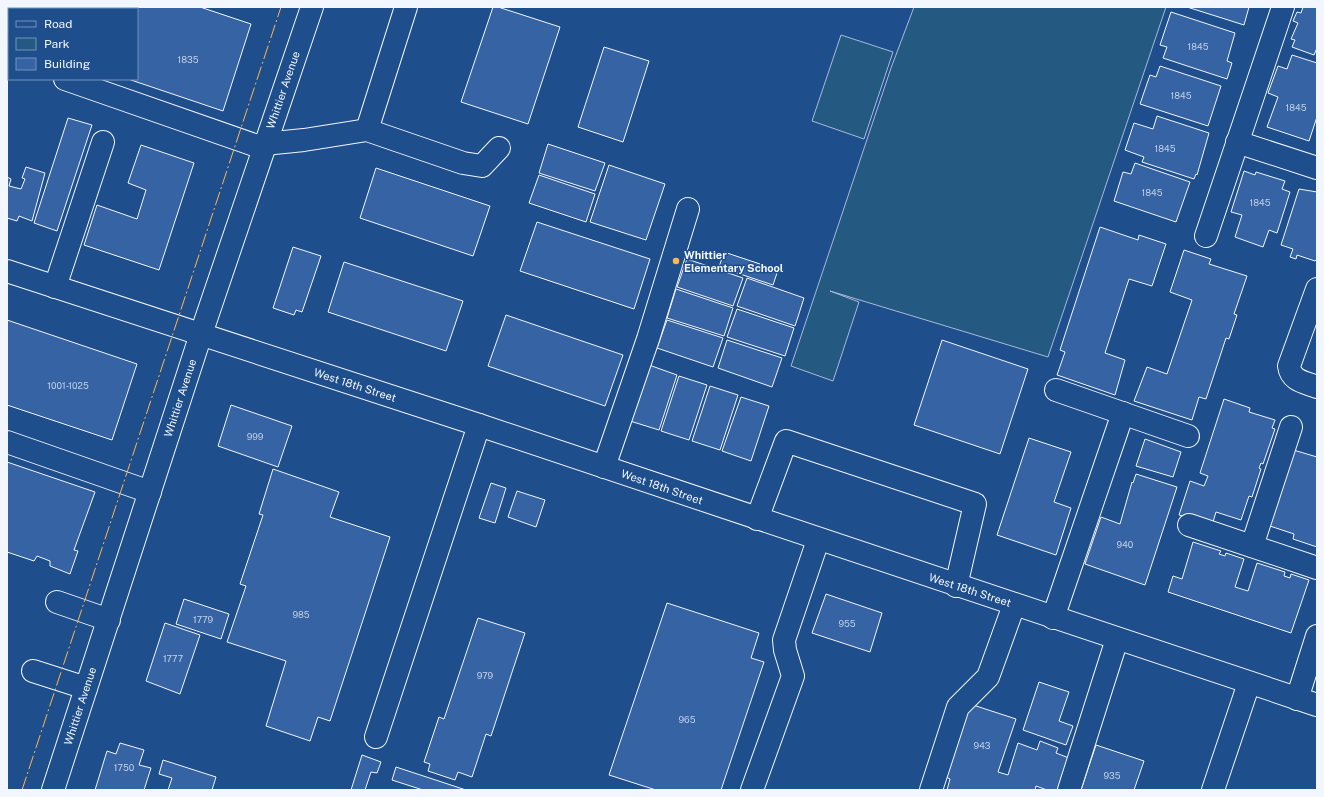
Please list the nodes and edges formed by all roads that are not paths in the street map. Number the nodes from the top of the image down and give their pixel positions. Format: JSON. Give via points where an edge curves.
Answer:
{"nodes":[{"id":1,"x":312,"y":7,"type":"edge"},
{"id":2,"x":406,"y":7,"type":"edge"},
{"id":3,"x":1283,"y":7,"type":"edge"},
{"id":4,"x":68,"y":80,"type":"edge"},
{"id":5,"x":367,"y":130,"type":"junction"},
{"id":6,"x":102,"y":142,"type":"dead end"},
{"id":7,"x":1237,"y":142,"type":"junction"},
{"id":8,"x":264,"y":146,"type":"junction"},
{"id":9,"x":499,"y":148,"type":"dead end"},
{"id":10,"x":1317,"y":168,"type":"edge"},
{"id":11,"x":688,"y":209,"type":"dead end"},
{"id":12,"x":1206,"y":236,"type":"dead end"},
{"id":13,"x":7,"y":271,"type":"edge"},
{"id":14,"x":55,"y":287,"type":"junction"},
{"id":15,"x":1317,"y":289,"type":"edge"},
{"id":16,"x":201,"y":334,"type":"junction"},
{"id":17,"x":1317,"y":387,"type":"edge"},
{"id":18,"x":1056,"y":390,"type":"dead end"},
{"id":19,"x":1123,"y":413,"type":"junction"},
{"id":20,"x":478,"y":425,"type":"junction"},
{"id":21,"x":1291,"y":427,"type":"dead end"},
{"id":22,"x":1188,"y":436,"type":"dead end"},
{"id":23,"x":7,"y":442,"type":"edge"},
{"id":24,"x":604,"y":467,"type":"junction"},
{"id":25,"x":150,"y":492,"type":"junction"},
{"id":26,"x":757,"y":519,"type":"junction"},
{"id":27,"x":1189,"y":525,"type":"dead end"},
{"id":28,"x":818,"y":540,"type":"junction"},
{"id":29,"x":1252,"y":546,"type":"junction"},
{"id":30,"x":1317,"y":568,"type":"edge"},
{"id":31,"x":956,"y":586,"type":"junction"},
{"id":32,"x":57,"y":602,"type":"dead end"},
{"id":33,"x":1014,"y":605,"type":"junction"},
{"id":34,"x":1053,"y":618,"type":"junction"},
{"id":35,"x":109,"y":620,"type":"junction"},
{"id":36,"x":1317,"y":636,"type":"edge"},
{"id":37,"x":1117,"y":639,"type":"junction"},
{"id":38,"x":33,"y":671,"type":"dead end"},
{"id":39,"x":1249,"y":683,"type":"junction"},
{"id":40,"x":86,"y":688,"type":"junction"},
{"id":41,"x":1307,"y":702,"type":"edge"},
{"id":42,"x":376,"y":737,"type":"dead end"},
{"id":43,"x":53,"y":790,"type":"edge"},
{"id":44,"x":752,"y":790,"type":"edge"},
{"id":45,"x":932,"y":790,"type":"edge"},
{"id":46,"x":1069,"y":790,"type":"edge"},
{"id":47,"x":1214,"y":790,"type":"edge"}],
"edges":[{"from":1,"to":8,"type":"street","name":"Whittier Avenue"},
{"from":2,"to":5,"type":"street"},
{"from":3,"to":7,"type":"street"},
{"from":4,"to":8,"type":"street"},
{"from":5,"to":8,"type":"street"},
{"from":5,"to":9,"type":"street","via":[[463,163],[482,166]]},
{"from":6,"to":14,"type":"street"},
{"from":7,"to":10,"type":"street"},
{"from":7,"to":12,"type":"street"},
{"from":8,"to":16,"type":"street","name":"Whittier Avenue"},
{"from":11,"to":24,"type":"street","via":[[648,339]]},
{"from":13,"to":14,"type":"street","name":"West 18th Street"},
{"from":14,"to":16,"type":"street","name":"West 18th Street"},
{"from":15,"to":17,"type":"street","via":[[1289,366],[1290,373],[1297,380]]},
{"from":16,"to":20,"type":"street","name":"West 18th Street"},
{"from":16,"to":25,"type":"street","name":"Whittier Avenue"},
{"from":18,"to":19,"type":"street"},
{"from":19,"to":22,"type":"street"},
{"from":19,"to":34,"type":"street"},
{"from":20,"to":24,"type":"street","name":"West 18th Street"},
{"from":20,"to":42,"type":"street"},
{"from":21,"to":29,"type":"street"},
{"from":23,"to":25,"type":"street"},
{"from":24,"to":26,"type":"street","name":"West 18th Street"},
{"from":25,"to":35,"type":"street","name":"Whittier Avenue"},
{"from":26,"to":28,"type":"street","name":"West 18th Street"},
{"from":26,"to":31,"type":"street","via":[[786,441],[975,504]]},
{"from":27,"to":29,"type":"street"},
{"from":28,"to":31,"type":"street","name":"West 18th Street"},
{"from":28,"to":44,"type":"street","via":[[784,640],[793,676]]},
{"from":29,"to":30,"type":"street"},
{"from":31,"to":33,"type":"street","name":"West 18th Street"},
{"from":32,"to":35,"type":"street"},
{"from":33,"to":34,"type":"street","name":"West 18th Street"},
{"from":33,"to":45,"type":"street","via":[[988,676],[958,707]]},
{"from":34,"to":37,"type":"street","name":"West 18th Street"},
{"from":35,"to":40,"type":"street","name":"Whittier Avenue"},
{"from":36,"to":41,"type":"street"},
{"from":37,"to":39,"type":"street","name":"West 18th Street"},
{"from":37,"to":46,"type":"street"},
{"from":38,"to":40,"type":"street"},
{"from":39,"to":41,"type":"street","name":"West 18th Street"},
{"from":39,"to":47,"type":"street"},
{"from":40,"to":43,"type":"street","name":"Whittier Avenue"}]}
